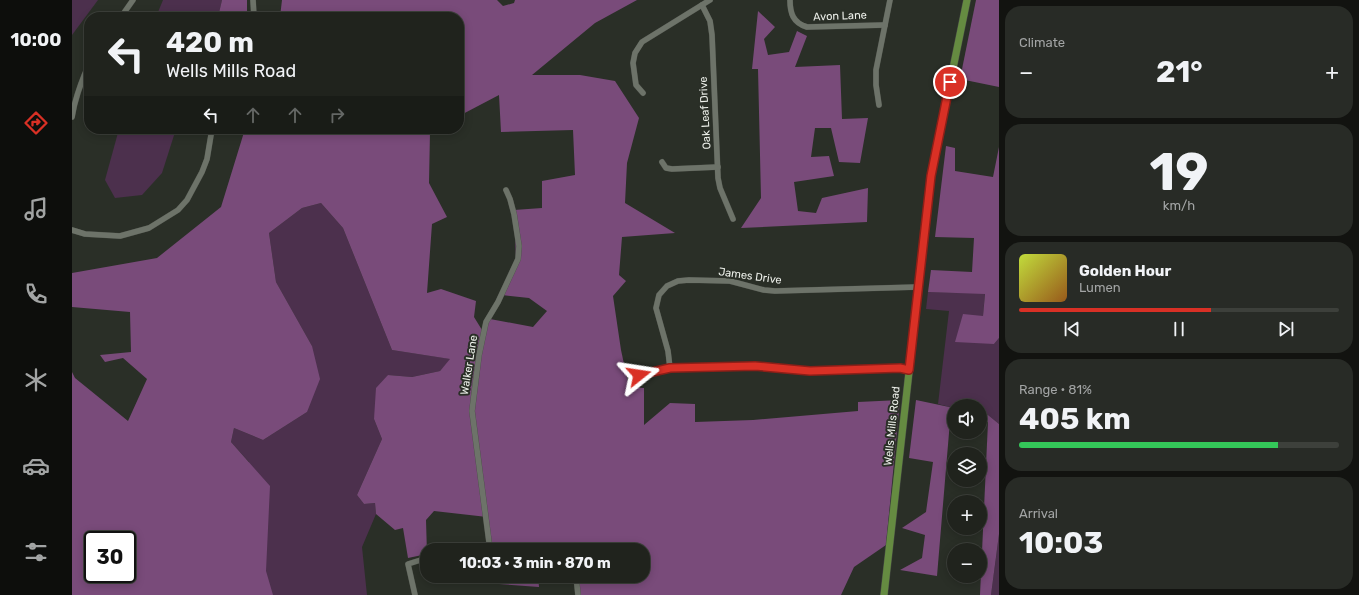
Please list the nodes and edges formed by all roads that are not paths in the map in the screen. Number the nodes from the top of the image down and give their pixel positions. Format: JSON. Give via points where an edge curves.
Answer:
{"nodes":[{"id":1,"x":133,"y":0,"type":"edge"},
{"id":2,"x":253,"y":0,"type":"edge"},
{"id":3,"x":710,"y":0,"type":"edge"},
{"id":4,"x":790,"y":0,"type":"edge"},
{"id":5,"x":890,"y":0,"type":"edge"},
{"id":6,"x":967,"y":0,"type":"edge"},
{"id":7,"x":702,"y":5,"type":"junction"},
{"id":8,"x":125,"y":12,"type":"edge"},
{"id":9,"x":254,"y":12,"type":"edge"},
{"id":10,"x":884,"y":25,"type":"junction"},
{"id":11,"x":84,"y":75,"type":"edge"},
{"id":12,"x":643,"y":93,"type":"dead end"},
{"id":13,"x":879,"y":105,"type":"dead end"},
{"id":14,"x":72,"y":117,"type":"edge"},
{"id":15,"x":211,"y":134,"type":"edge"},
{"id":16,"x":662,"y":162,"type":"dead end"},
{"id":17,"x":718,"y":167,"type":"junction"},
{"id":18,"x":506,"y":190,"type":"dead end"},
{"id":19,"x":733,"y":219,"type":"dead end"},
{"id":20,"x":72,"y":230,"type":"edge"},
{"id":21,"x":918,"y":287,"type":"junction"},
{"id":22,"x":670,"y":368,"type":"junction"},
{"id":23,"x":909,"y":370,"type":"junction"},
{"id":24,"x":639,"y":375,"type":"dead end"},
{"id":25,"x":489,"y":543,"type":"edge"},
{"id":26,"x":420,"y":560,"type":"edge"},
{"id":27,"x":577,"y":583,"type":"edge"},
{"id":28,"x":415,"y":595,"type":"edge"},
{"id":29,"x":578,"y":595,"type":"edge"},
{"id":30,"x":884,"y":595,"type":"edge"}],
"edges":[{"from":1,"to":8,"type":"street"},
{"from":2,"to":9,"type":"street"},
{"from":3,"to":7,"type":"street"},
{"from":4,"to":10,"type":"street","name":"Avon Lane","via":[[795,20],[807,27]]},
{"from":5,"to":10,"type":"street"},
{"from":6,"to":21,"type":"main road","name":"Wells Mills Road","via":[[933,161]]},
{"from":7,"to":12,"type":"street","via":[[642,42],[637,48],[633,69],[636,85]]},
{"from":7,"to":17,"type":"street","name":"Oak Leaf Drive","via":[[710,21],[712,35]]},
{"from":10,"to":13,"type":"street","via":[[876,70]]},
{"from":11,"to":14,"type":"street"},
{"from":15,"to":20,"type":"street","via":[[202,172],[187,200],[178,210],[149,228],[120,236],[85,234]]},
{"from":16,"to":17,"type":"street","via":[[666,168],[672,170]]},
{"from":17,"to":19,"type":"street","name":"Oak Leaf Drive","via":[[720,188]]},
{"from":18,"to":25,"type":"street","name":"Walker Lane","via":[[514,214],[519,246],[518,259],[486,322],[472,412]]},
{"from":21,"to":22,"type":"street","name":"James Drive","via":[[775,291],[730,281],[678,281],[662,290],[656,308]]},
{"from":21,"to":23,"type":"main road","name":"Wells Mills Road"},
{"from":22,"to":23,"type":"street","via":[[755,366],[810,371],[900,368]]},
{"from":22,"to":24,"type":"street"},
{"from":23,"to":30,"type":"main road","name":"Wells Mills Road"},
{"from":26,"to":28,"type":"street","via":[[408,564]]},
{"from":27,"to":29,"type":"street"}]}
